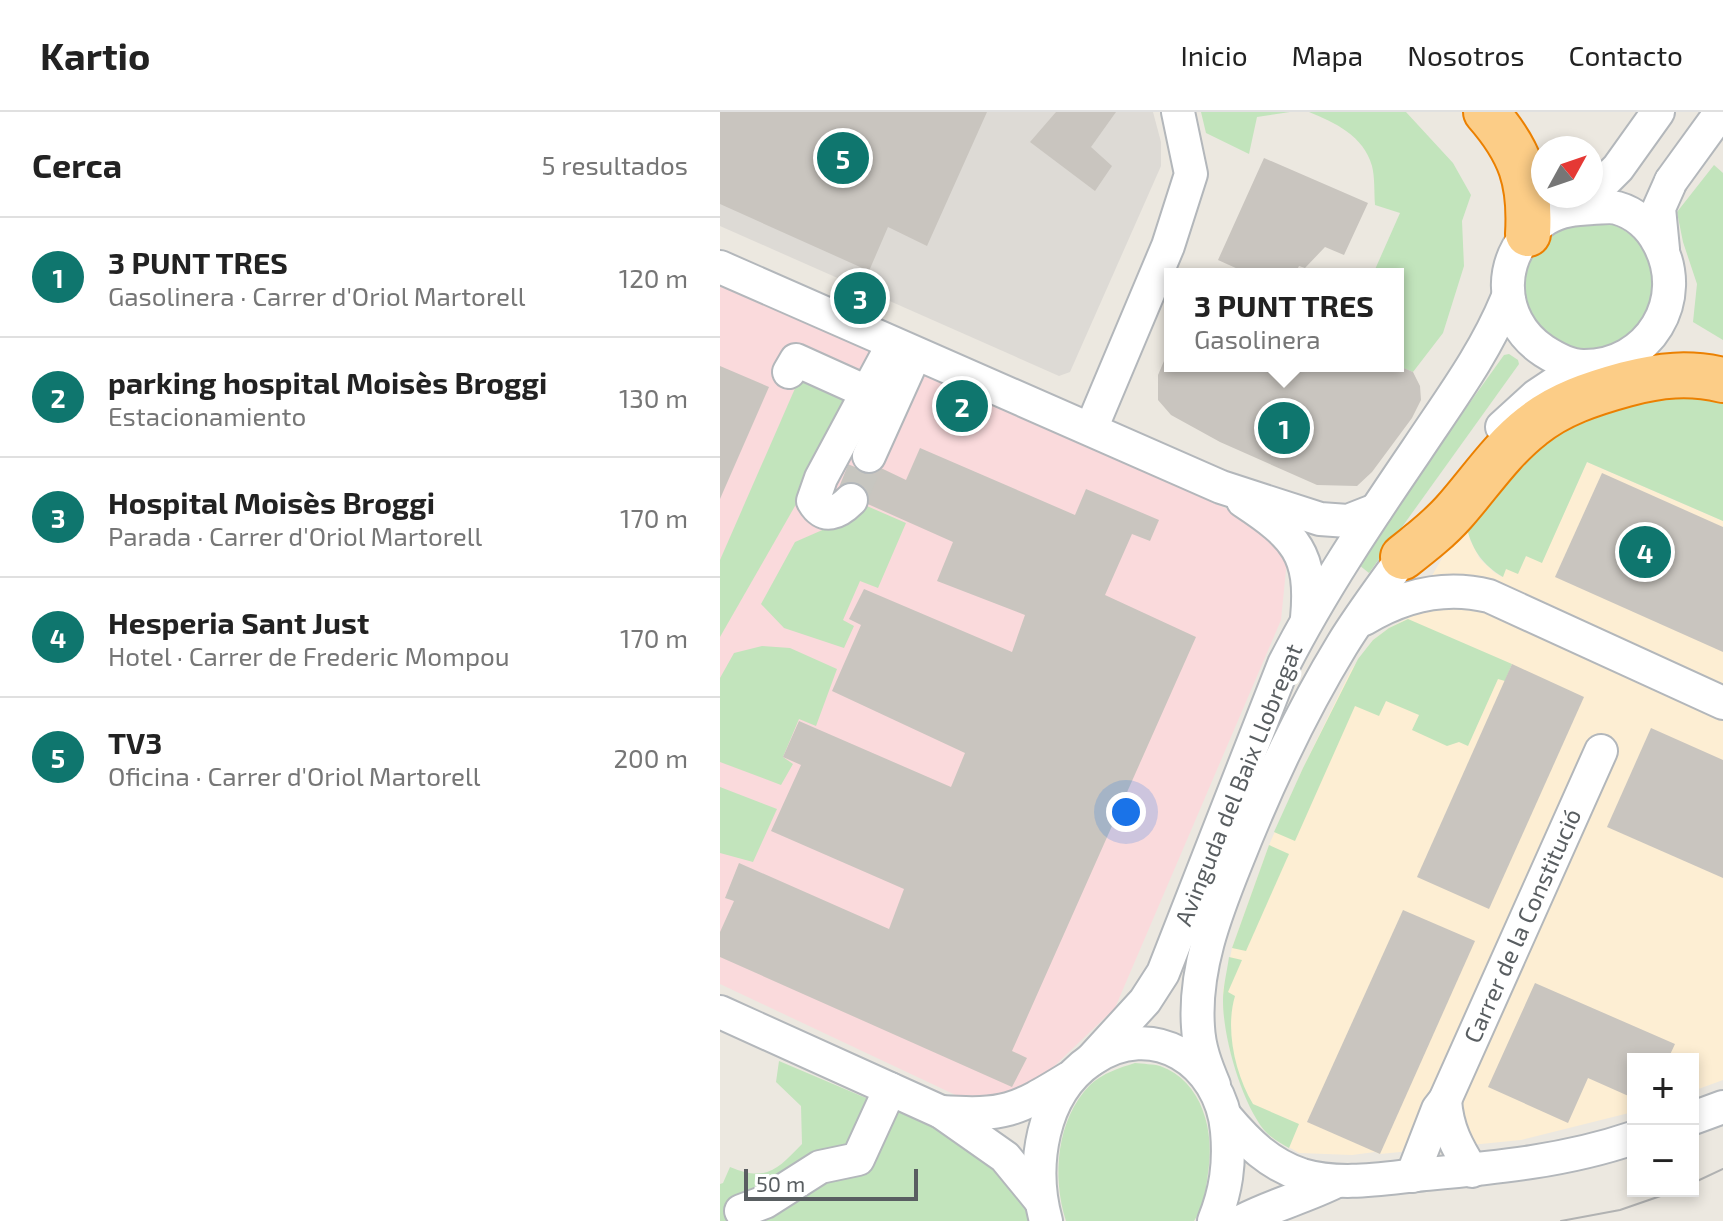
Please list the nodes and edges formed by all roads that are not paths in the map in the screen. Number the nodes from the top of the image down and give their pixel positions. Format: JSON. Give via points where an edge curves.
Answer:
{"nodes":[{"id":1,"x":1178,"y":112,"type":"edge"},
{"id":2,"x":1486,"y":112,"type":"edge"},
{"id":3,"x":1658,"y":112,"type":"edge"},
{"id":4,"x":1714,"y":112,"type":"edge"},
{"id":5,"x":1721,"y":112,"type":"edge"},
{"id":6,"x":1723,"y":121,"type":"edge"},
{"id":7,"x":1603,"y":182,"type":"edge"},
{"id":8,"x":1603,"y":205,"type":"edge"},
{"id":9,"x":1567,"y":208,"type":"edge"},
{"id":10,"x":1528,"y":234,"type":"junction"},
{"id":11,"x":1664,"y":252,"type":"junction"},
{"id":12,"x":720,"y":267,"type":"edge"},
{"id":13,"x":1507,"y":299,"type":"junction"},
{"id":14,"x":904,"y":349,"type":"junction"},
{"id":15,"x":1596,"y":364,"type":"junction"},
{"id":16,"x":1723,"y":365,"type":"edge"},
{"id":17,"x":789,"y":372,"type":"dead end"},
{"id":18,"x":1723,"y":380,"type":"edge"},
{"id":19,"x":869,"y":393,"type":"junction"},
{"id":20,"x":1091,"y":429,"type":"junction"},
{"id":21,"x":869,"y":456,"type":"tunnel mouth"},
{"id":22,"x":1221,"y":487,"type":"junction"},
{"id":23,"x":851,"y":500,"type":"dead end"},
{"id":24,"x":1376,"y":510,"type":"junction"},
{"id":25,"x":1403,"y":557,"type":"junction"},
{"id":26,"x":1307,"y":618,"type":"junction"},
{"id":27,"x":1358,"y":623,"type":"junction"},
{"id":28,"x":1723,"y":703,"type":"edge"},
{"id":29,"x":1601,"y":751,"type":"dead end"},
{"id":30,"x":720,"y":1012,"type":"edge"},
{"id":31,"x":1083,"y":1067,"type":"junction"},
{"id":32,"x":1214,"y":1085,"type":"junction"},
{"id":33,"x":890,"y":1089,"type":"junction"},
{"id":34,"x":1445,"y":1100,"type":"junction"},
{"id":35,"x":1723,"y":1107,"type":"edge"},
{"id":36,"x":941,"y":1112,"type":"junction"},
{"id":37,"x":1699,"y":1116,"type":"edge"},
{"id":38,"x":1226,"y":1117,"type":"junction"},
{"id":39,"x":1627,"y":1140,"type":"edge"},
{"id":40,"x":1472,"y":1171,"type":"junction"},
{"id":41,"x":1412,"y":1176,"type":"junction"},
{"id":42,"x":1335,"y":1182,"type":"junction"},
{"id":43,"x":741,"y":1211,"type":"dead end"},
{"id":44,"x":1044,"y":1211,"type":"edge"},
{"id":45,"x":1214,"y":1221,"type":"edge"},
{"id":46,"x":1242,"y":1221,"type":"edge"}],
"edges":[{"from":1,"to":20,"type":"street","via":[[1191,174],[1168,246]]},
{"from":2,"to":10,"type":"highway","via":[[1524,168]]},
{"from":3,"to":7,"type":"street"},
{"from":4,"to":6,"type":"highway"},
{"from":5,"to":11,"type":"street","bridge":true,"via":[[1671,181],[1659,208]]},
{"from":8,"to":11,"type":"street","via":[[1638,218]]},
{"from":9,"to":10,"type":"street"},
{"from":10,"to":13,"type":"street","via":[[1516,253]]},
{"from":11,"to":15,"type":"street","via":[[1670,298],[1661,323],[1636,349]]},
{"from":12,"to":14,"type":"street"},
{"from":13,"to":15,"type":"street","via":[[1534,345],[1554,357]]},
{"from":13,"to":24,"type":"street","name":"Avinguda del Baix Llobregat","via":[[1470,372]]},
{"from":14,"to":19,"type":"street"},
{"from":14,"to":20,"type":"street"},
{"from":14,"to":21,"type":"street"},
{"from":15,"to":16,"type":"highway","via":[[1669,355]]},
{"from":15,"to":25,"type":"street","name":"Avinguda del Baix Llobregat","via":[[1536,396],[1496,433]]},
{"from":17,"to":19,"type":"street","via":[[796,360]]},
{"from":18,"to":25,"type":"highway","via":[[1664,375],[1570,402],[1530,426],[1453,514]]},
{"from":19,"to":23,"type":"street","via":[[813,501],[830,514]]},
{"from":20,"to":22,"type":"street"},
{"from":22,"to":24,"type":"street","via":[[1320,519],[1348,521]]},
{"from":22,"to":26,"type":"street","via":[[1264,515],[1299,552],[1310,587]]},
{"from":24,"to":26,"type":"street","name":"Avinguda del Baix Llobregat"},
{"from":25,"to":27,"type":"street","name":"Avinguda del Baix Llobregat"},
{"from":26,"to":31,"type":"street","name":"Avinguda del Baix Llobregat","via":[[1271,695],[1163,973],[1145,1001]]},
{"from":27,"to":28,"type":"street","via":[[1408,598],[1468,591]]},
{"from":27,"to":32,"type":"street","name":"Avinguda del Baix Llobregat","via":[[1288,742],[1207,944],[1198,1024],[1200,1049]]},
{"from":29,"to":34,"type":"street","name":"Carrer de la Constitució"},
{"from":30,"to":33,"type":"street"},
{"from":31,"to":32,"type":"street","via":[[1113,1048],[1158,1045],[1180,1052]]},
{"from":31,"to":36,"type":"street","via":[[1014,1109]]},
{"from":31,"to":44,"type":"street","via":[[1061,1092],[1044,1134]]},
{"from":32,"to":38,"type":"street","name":"Avinguda del Baix Llobregat"},
{"from":33,"to":36,"type":"street"},
{"from":33,"to":43,"type":"street","via":[[858,1159],[820,1167]]},
{"from":34,"to":40,"type":"street","via":[[1452,1139]]},
{"from":34,"to":41,"type":"street","name":"Carrer de la Constitució"},
{"from":35,"to":37,"type":"street"},
{"from":36,"to":44,"type":"street","via":[[1005,1157]]},
{"from":38,"to":42,"type":"street","via":[[1281,1167]]},
{"from":38,"to":45,"type":"street","via":[[1227,1182]]},
{"from":39,"to":40,"type":"street","via":[[1564,1157]]},
{"from":40,"to":41,"type":"street"},
{"from":41,"to":42,"type":"street"},
{"from":42,"to":46,"type":"street"}]}
